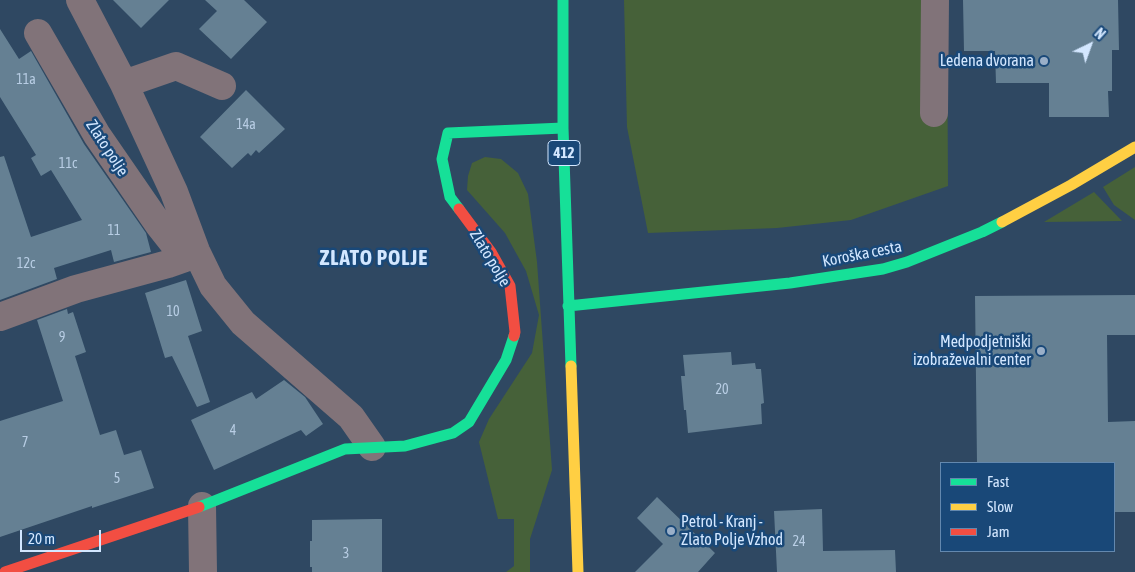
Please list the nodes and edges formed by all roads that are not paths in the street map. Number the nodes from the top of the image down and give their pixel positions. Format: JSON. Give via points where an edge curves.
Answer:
{"nodes":[{"id":1,"x":80,"y":0,"type":"edge"},
{"id":2,"x":563,"y":0,"type":"edge"},
{"id":3,"x":935,"y":0,"type":"edge"},
{"id":4,"x":38,"y":33,"type":"dead end"},
{"id":5,"x":124,"y":84,"type":"junction"},
{"id":6,"x":222,"y":86,"type":"dead end"},
{"id":7,"x":934,"y":113,"type":"dead end"},
{"id":8,"x":563,"y":128,"type":"junction"},
{"id":9,"x":1135,"y":146,"type":"edge"},
{"id":10,"x":191,"y":255,"type":"junction"},
{"id":11,"x":568,"y":306,"type":"junction"},
{"id":12,"x":0,"y":318,"type":"edge"},
{"id":13,"x":372,"y":447,"type":"junction"},
{"id":14,"x":202,"y":506,"type":"junction"},
{"id":15,"x":5,"y":572,"type":"edge"},
{"id":16,"x":203,"y":572,"type":"edge"},
{"id":17,"x":578,"y":572,"type":"edge"}],
"edges":[{"from":1,"to":5,"type":"street","name":"Zlato polje"},
{"from":2,"to":8,"type":"street","number":"412"},
{"from":3,"to":7,"type":"street"},
{"from":4,"to":10,"type":"street","name":"Zlato polje","via":[[97,135],[159,225]]},
{"from":5,"to":6,"type":"street","via":[[176,66]]},
{"from":5,"to":10,"type":"street","name":"Zlato polje","via":[[174,192]]},
{"from":8,"to":11,"type":"street","number":"412"},
{"from":8,"to":13,"type":"street","name":"Zlato polje","via":[[448,133],[442,159],[450,197],[491,252],[510,286],[514,332],[506,360],[469,422],[453,433],[405,446]]},
{"from":9,"to":11,"type":"street","name":"Koroška cesta","via":[[982,232],[883,269],[790,283]]},
{"from":10,"to":12,"type":"street","via":[[76,289]]},
{"from":10,"to":13,"type":"street","name":"Zlato polje","via":[[243,323],[352,417]]},
{"from":11,"to":17,"type":"street","number":"412"},
{"from":13,"to":14,"type":"street","name":"Zlato polje","via":[[345,449]]},
{"from":14,"to":15,"type":"street","name":"Zlato polje"},
{"from":14,"to":16,"type":"street"}]}
